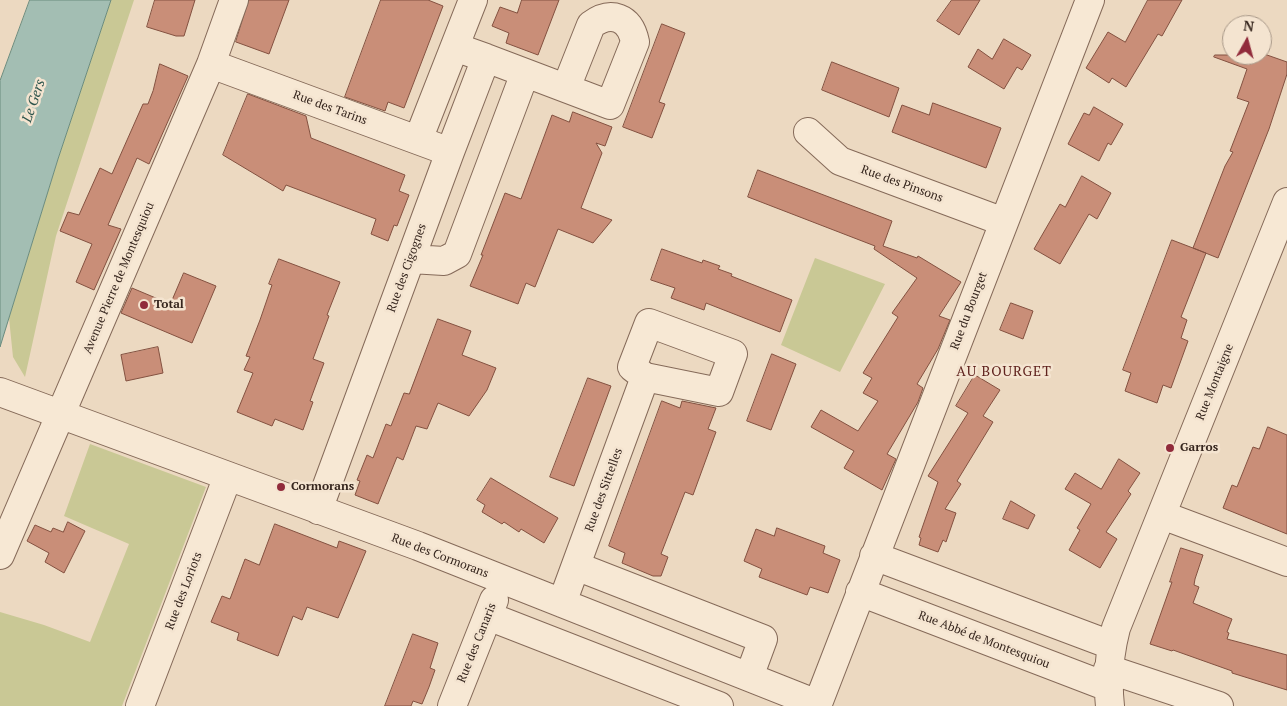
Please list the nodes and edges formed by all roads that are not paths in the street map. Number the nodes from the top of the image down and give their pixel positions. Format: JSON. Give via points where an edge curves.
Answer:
{"nodes":[{"id":1,"x":234,"y":0,"type":"edge"},
{"id":2,"x":473,"y":0,"type":"edge"},
{"id":3,"x":1090,"y":0,"type":"edge"},
{"id":4,"x":455,"y":47,"type":"junction"},
{"id":5,"x":486,"y":58,"type":"junction"},
{"id":6,"x":211,"y":64,"type":"junction"},
{"id":7,"x":525,"y":73,"type":"junction"},
{"id":8,"x":566,"y":88,"type":"dead end"},
{"id":9,"x":808,"y":132,"type":"dead end"},
{"id":10,"x":418,"y":140,"type":"junction"},
{"id":11,"x":450,"y":152,"type":"junction"},
{"id":12,"x":1287,"y":202,"type":"edge"},
{"id":13,"x":1004,"y":222,"type":"junction"},
{"id":14,"x":411,"y":259,"type":"junction"},
{"id":15,"x":645,"y":377,"type":"dead end"},
{"id":16,"x":4,"y":393,"type":"edge"},
{"id":17,"x":61,"y":413,"type":"junction"},
{"id":18,"x":228,"y":476,"type":"junction"},
{"id":19,"x":318,"y":510,"type":"junction"},
{"id":20,"x":1162,"y":515,"type":"junction"},
{"id":21,"x":0,"y":554,"type":"edge"},
{"id":22,"x":874,"y":556,"type":"junction"},
{"id":23,"x":1287,"y":562,"type":"edge"},
{"id":24,"x":576,"y":566,"type":"junction"},
{"id":25,"x":502,"y":580,"type":"junction"},
{"id":26,"x":860,"y":592,"type":"junction"},
{"id":27,"x":562,"y":603,"type":"junction"},
{"id":28,"x":488,"y":616,"type":"junction"},
{"id":29,"x":749,"y":677,"type":"junction"},
{"id":30,"x":1109,"y":677,"type":"edge"},
{"id":31,"x":817,"y":705,"type":"edge"},
{"id":32,"x":140,"y":706,"type":"edge"},
{"id":33,"x":452,"y":706,"type":"edge"},
{"id":34,"x":719,"y":706,"type":"edge"},
{"id":35,"x":1219,"y":706,"type":"edge"}],
"edges":[{"from":1,"to":6,"type":"street","name":"Avenue Pierre de Montesquiou"},
{"from":2,"to":4,"type":"street"},
{"from":3,"to":13,"type":"street","name":"Rue du Bourget"},
{"from":4,"to":5,"type":"street"},
{"from":4,"to":10,"type":"street"},
{"from":5,"to":7,"type":"street"},
{"from":5,"to":11,"type":"street","name":"Rue des Cigognes"},
{"from":6,"to":10,"type":"street","name":"Rue des Tarins"},
{"from":6,"to":17,"type":"street","name":"Avenue Pierre de Montesquiou"},
{"from":7,"to":8,"type":"street"},
{"from":7,"to":14,"type":"street","via":[[457,254],[444,261]]},
{"from":9,"to":13,"type":"street","name":"Rue des Pinsons","via":[[840,161]]},
{"from":10,"to":11,"type":"street","name":"Rue des Tarins"},
{"from":11,"to":14,"type":"street","name":"Rue des Cigognes"},
{"from":12,"to":20,"type":"street","name":"Rue Montaigne"},
{"from":13,"to":22,"type":"street","name":"Rue du Bourget"},
{"from":14,"to":19,"type":"street","name":"Rue des Cigognes"},
{"from":15,"to":24,"type":"street","name":"Rue des Sittelles"},
{"from":16,"to":17,"type":"street","name":"Rue des Cormorans"},
{"from":17,"to":18,"type":"street","name":"Rue des Cormorans"},
{"from":17,"to":21,"type":"street","name":"Avenue Pierre de Montesquiou"},
{"from":18,"to":19,"type":"street","name":"Rue des Cormorans"},
{"from":18,"to":32,"type":"street","name":"Rue des Loriots"},
{"from":19,"to":25,"type":"street","name":"Rue des Cormorans"},
{"from":20,"to":23,"type":"street"},
{"from":20,"to":30,"type":"street","name":"Rue Montaigne","via":[[1116,628]]},
{"from":22,"to":26,"type":"street","name":"Rue du Bourget"},
{"from":22,"to":30,"type":"street"},
{"from":24,"to":27,"type":"street","name":"Rue des Sittelles"},
{"from":24,"to":29,"type":"street","via":[[762,638]]},
{"from":25,"to":27,"type":"street","name":"Rue des Cormorans"},
{"from":25,"to":28,"type":"street","name":"Rue des Canaris"},
{"from":26,"to":30,"type":"street","name":"Rue Abbé de Montesquiou"},
{"from":26,"to":31,"type":"street","name":"Rue du Bourget"},
{"from":27,"to":29,"type":"street","name":"Rue des Cormorans"},
{"from":28,"to":33,"type":"street","name":"Rue des Canaris"},
{"from":28,"to":34,"type":"street"},
{"from":29,"to":31,"type":"street","name":"Rue des Cormorans"},
{"from":30,"to":35,"type":"street"}]}
